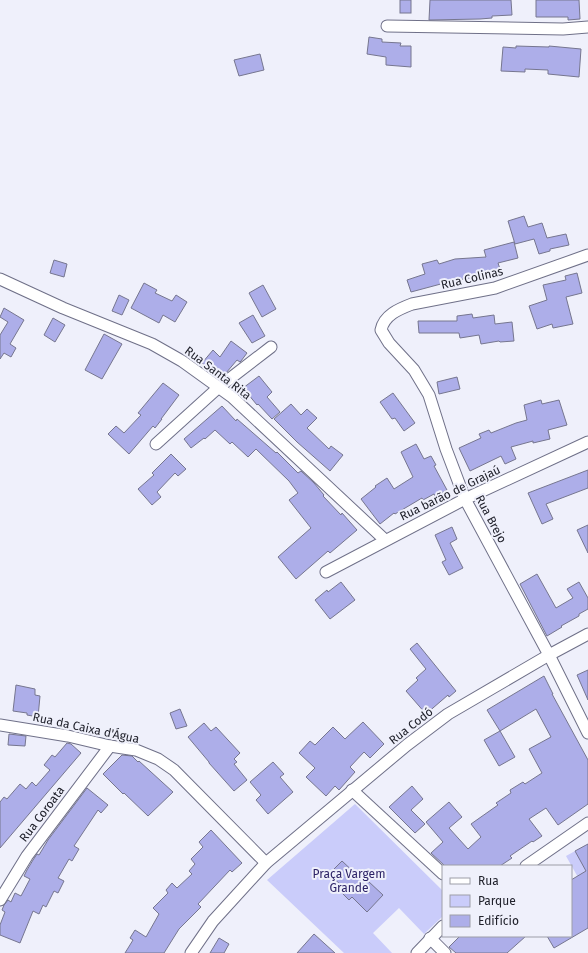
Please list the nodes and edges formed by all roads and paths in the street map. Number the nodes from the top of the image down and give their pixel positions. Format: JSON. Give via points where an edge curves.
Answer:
{"nodes":[{"id":1,"x":387,"y":26,"type":"dead end"},
{"id":2,"x":588,"y":27,"type":"edge"},
{"id":3,"x":588,"y":255,"type":"edge"},
{"id":4,"x":0,"y":279,"type":"edge"},
{"id":5,"x":386,"y":319,"type":"joint"},
{"id":6,"x":271,"y":347,"type":"dead end"},
{"id":7,"x":219,"y":387,"type":"junction"},
{"id":8,"x":588,"y":442,"type":"edge"},
{"id":9,"x":156,"y":444,"type":"dead end"},
{"id":10,"x":465,"y":499,"type":"junction"},
{"id":11,"x":385,"y":540,"type":"junction"},
{"id":12,"x":326,"y":572,"type":"dead end"},
{"id":13,"x":588,"y":634,"type":"edge"},
{"id":14,"x":549,"y":655,"type":"junction"},
{"id":15,"x":0,"y":725,"type":"edge"},
{"id":16,"x":588,"y":733,"type":"edge"},
{"id":17,"x":110,"y":746,"type":"junction"},
{"id":18,"x":352,"y":790,"type":"junction"},
{"id":19,"x":588,"y":823,"type":"edge"},
{"id":20,"x":266,"y":863,"type":"junction"},
{"id":21,"x":527,"y":865,"type":"edge"},
{"id":22,"x":442,"y":873,"type":"edge"},
{"id":23,"x":0,"y":900,"type":"edge"},
{"id":24,"x":442,"y":927,"type":"edge"},
{"id":25,"x":430,"y":938,"type":"junction"},
{"id":26,"x":419,"y":951,"type":"edge"},
{"id":27,"x":191,"y":953,"type":"edge"},
{"id":28,"x":446,"y":953,"type":"edge"}],
"edges":[{"from":1,"to":2,"type":"street","via":[[563,29]]},
{"from":3,"to":5,"type":"street","name":"Rua Colinas","via":[[495,288],[412,304]]},
{"from":4,"to":7,"type":"street","name":"Rua Santa Rita","via":[[152,344]]},
{"from":5,"to":10,"type":"street","name":"Rua Brejo","via":[[381,330],[414,370],[429,395]]},
{"from":6,"to":7,"type":"street"},
{"from":7,"to":9,"type":"street"},
{"from":7,"to":11,"type":"street","name":"Rua Santa Rita"},
{"from":8,"to":10,"type":"street","name":"Rua barão de Grajaú"},
{"from":10,"to":11,"type":"street","name":"Rua barão de Grajaú"},
{"from":10,"to":14,"type":"street","name":"Rua Brejo"},
{"from":11,"to":12,"type":"street","name":"Rua barão de Grajaú"},
{"from":13,"to":14,"type":"street","name":"Rua Codó"},
{"from":14,"to":16,"type":"street","name":"Rua Brejo"},
{"from":14,"to":18,"type":"street","name":"Rua Codó","via":[[448,714]]},
{"from":15,"to":17,"type":"street","name":"Rua da Caixa d'Água"},
{"from":17,"to":20,"type":"street","name":"Rua da Caixa d'Água","via":[[136,750],[158,759],[174,770]]},
{"from":17,"to":23,"type":"street","name":"Rua Coroata","via":[[27,856]]},
{"from":18,"to":20,"type":"street","name":"Rua Codó"},
{"from":18,"to":22,"type":"street"},
{"from":19,"to":21,"type":"street"},
{"from":20,"to":27,"type":"street","name":"Rua Codó","via":[[212,921]]},
{"from":24,"to":25,"type":"street"},
{"from":25,"to":26,"type":"street"},
{"from":25,"to":28,"type":"street"}]}
